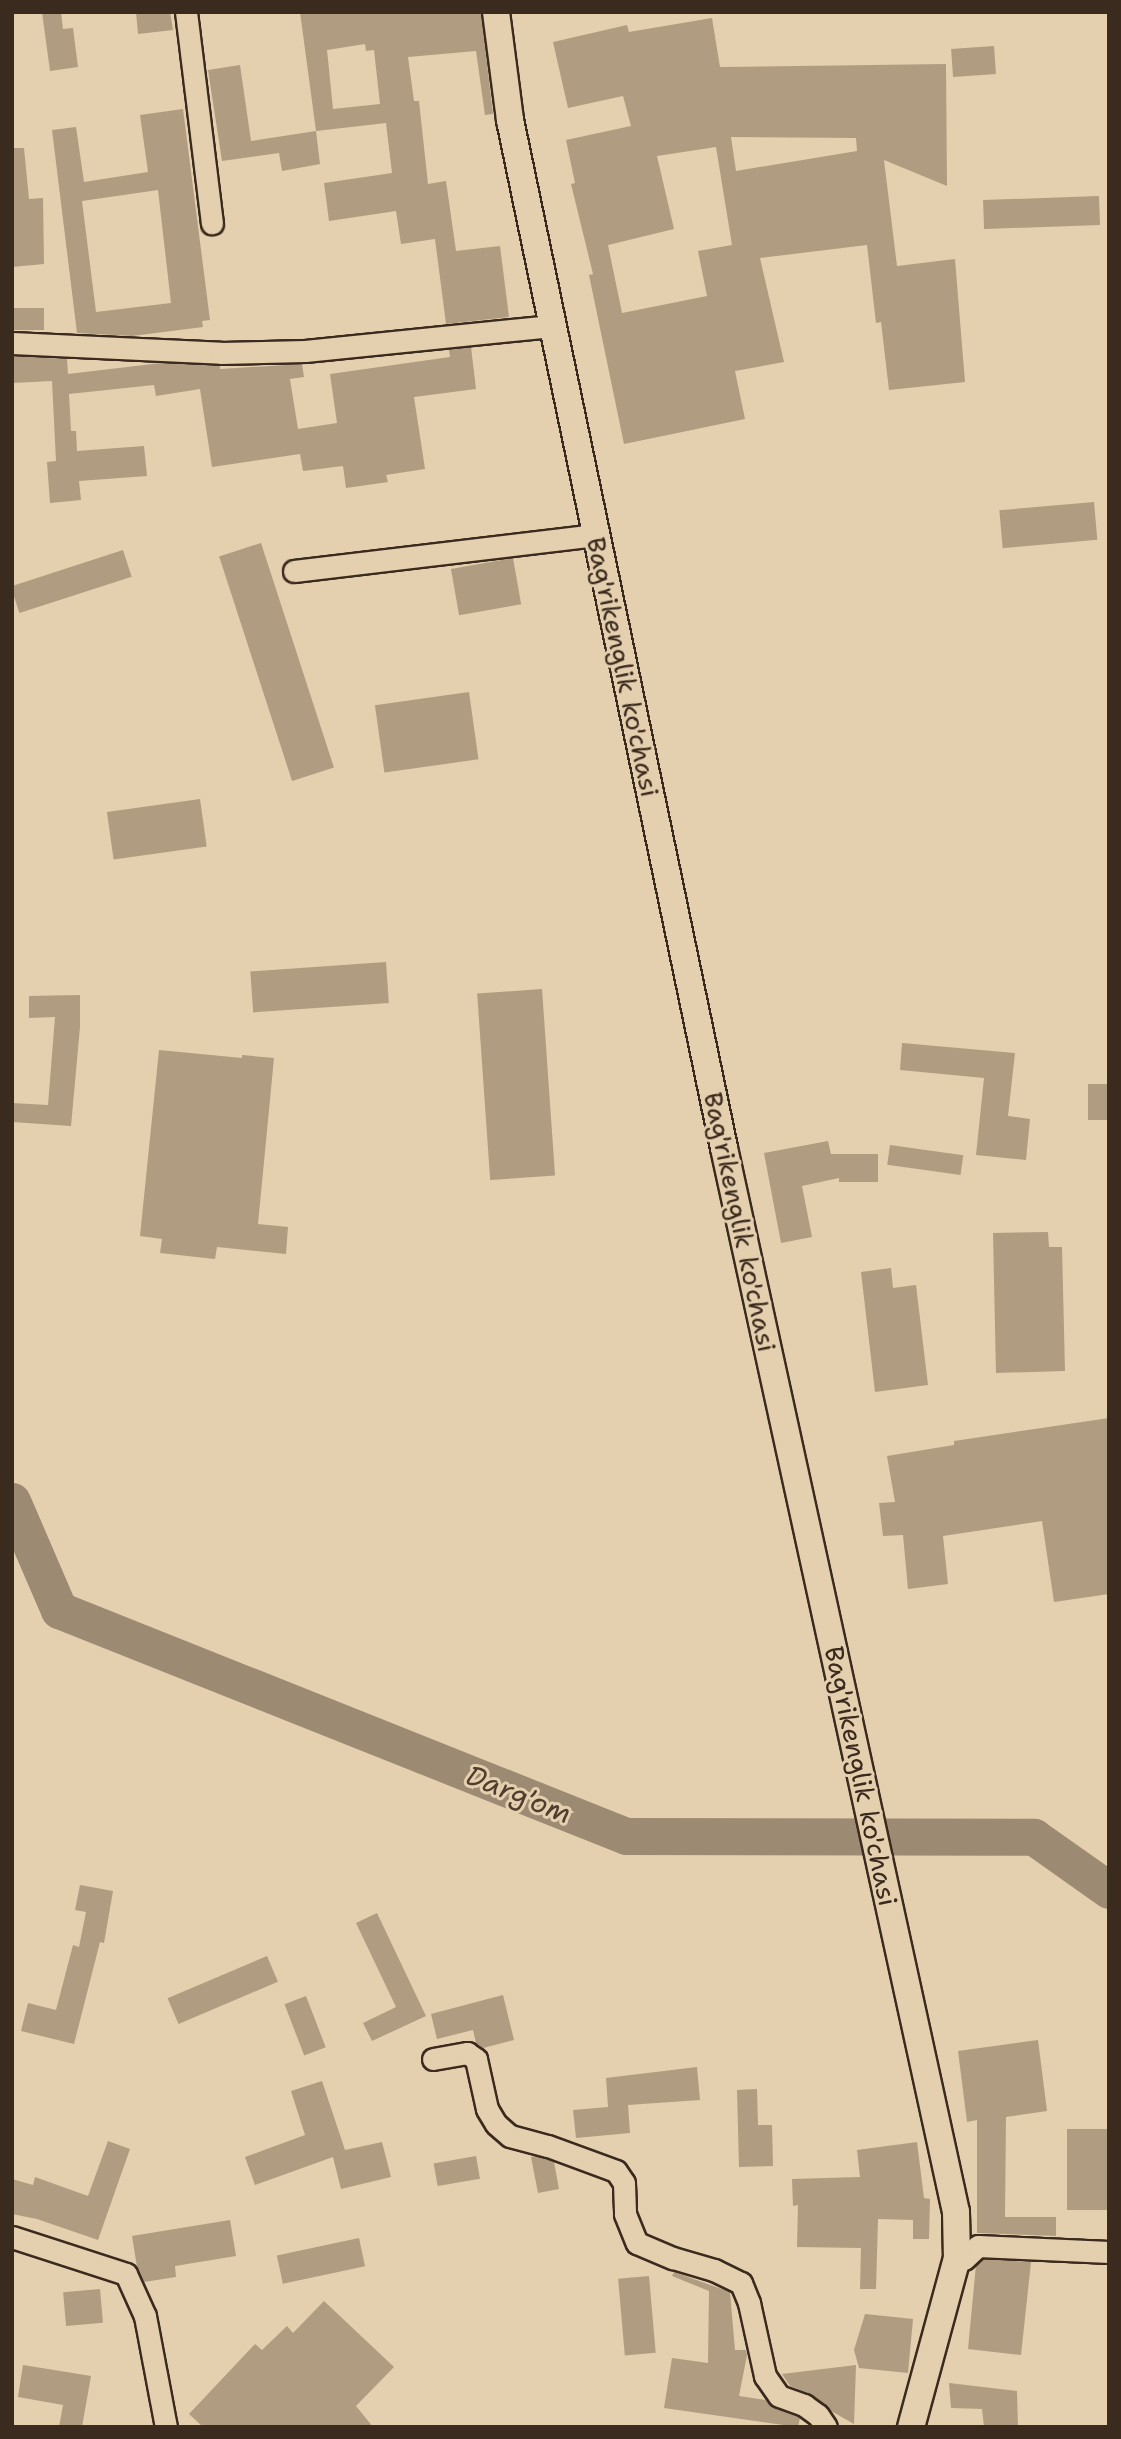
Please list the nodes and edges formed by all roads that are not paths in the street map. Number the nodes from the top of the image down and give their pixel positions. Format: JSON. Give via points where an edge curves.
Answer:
{"nodes":[{"id":1,"x":186,"y":12,"type":"edge"},
{"id":2,"x":496,"y":12,"type":"edge"},
{"id":3,"x":212,"y":223,"type":"dead end"},
{"id":4,"x":552,"y":326,"type":"junction"},
{"id":5,"x":12,"y":342,"type":"edge"},
{"id":6,"x":596,"y":535,"type":"junction"},
{"id":7,"x":294,"y":571,"type":"dead end"},
{"id":8,"x":433,"y":2059,"type":"dead end"},
{"id":9,"x":12,"y":2237,"type":"edge"},
{"id":10,"x":1109,"y":2252,"type":"edge"},
{"id":11,"x":957,"y":2258,"type":"junction"},
{"id":12,"x":166,"y":2427,"type":"edge"},
{"id":13,"x":826,"y":2427,"type":"edge"},
{"id":14,"x":911,"y":2427,"type":"edge"}],
"edges":[{"from":1,"to":3,"type":"street"},
{"from":2,"to":4,"type":"main road","name":"Bag'rikenglik ko'chasi","via":[[510,120]]},
{"from":4,"to":5,"type":"street","via":[[305,351],[221,353]]},
{"from":4,"to":6,"type":"main road","name":"Bag'rikenglik ko'chasi"},
{"from":6,"to":7,"type":"street"},
{"from":6,"to":11,"type":"main road","name":"Bag'rikenglik ko'chasi","via":[[724,1148],[956,2212]]},
{"from":8,"to":13,"type":"street","via":[[467,2053],[476,2059],[487,2109],[510,2136],[616,2171],[624,2183],[625,2214],[637,2243],[741,2283],[750,2303],[765,2376],[779,2396],[804,2405]]},
{"from":9,"to":12,"type":"street","via":[[126,2274],[145,2316]]},
{"from":10,"to":11,"type":"street","via":[[978,2246],[964,2259]]},
{"from":11,"to":14,"type":"main road","name":"Bag'rikenglik ko'chasi"}]}
